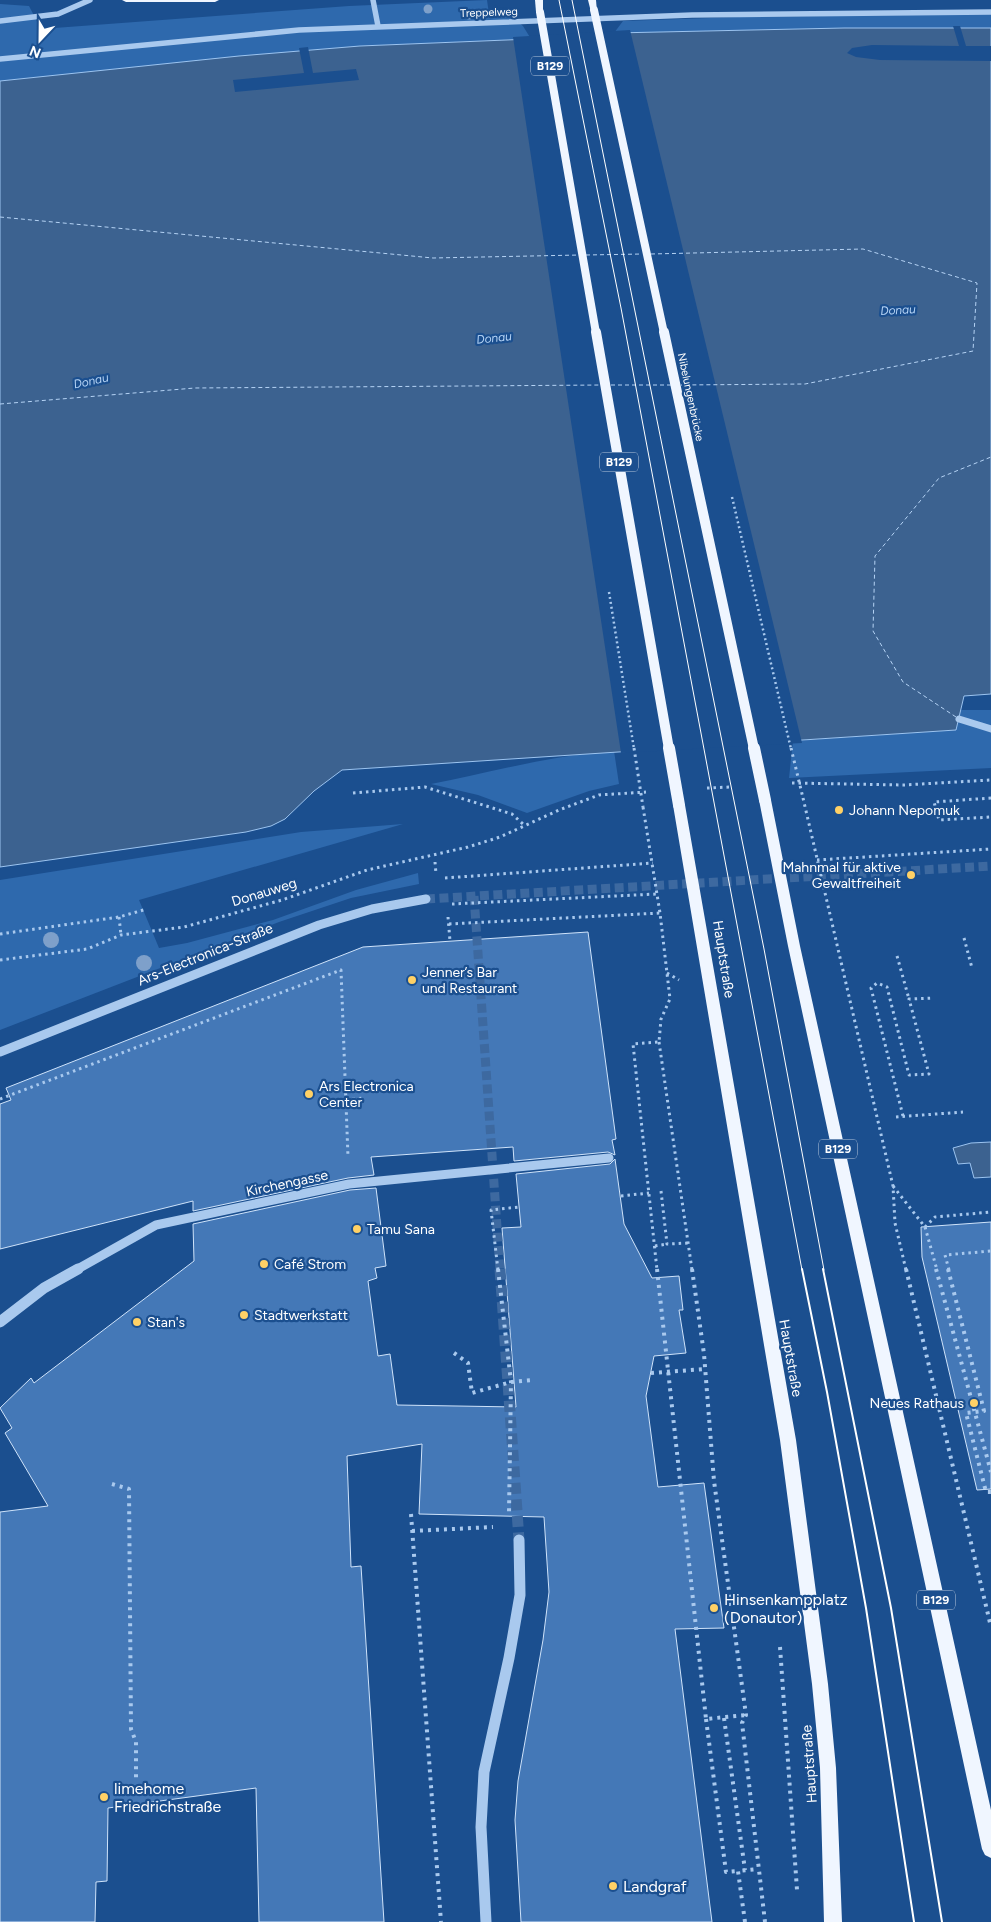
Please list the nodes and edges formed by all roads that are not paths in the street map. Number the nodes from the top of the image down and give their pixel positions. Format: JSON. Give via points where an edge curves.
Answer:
{"nodes":[{"id":1,"x":90,"y":0,"type":"edge"},
{"id":2,"x":126,"y":0,"type":"edge"},
{"id":3,"x":214,"y":0,"type":"edge"},
{"id":4,"x":373,"y":0,"type":"edge"},
{"id":5,"x":539,"y":0,"type":"edge"},
{"id":6,"x":168,"y":1,"type":"edge"},
{"id":7,"x":593,"y":5,"type":"edge"},
{"id":8,"x":991,"y":12,"type":"edge"},
{"id":9,"x":0,"y":21,"type":"edge"},
{"id":10,"x":378,"y":26,"type":"junction"},
{"id":11,"x":0,"y":59,"type":"edge"},
{"id":12,"x":959,"y":719,"type":"dead end"},
{"id":13,"x":991,"y":729,"type":"edge"},
{"id":14,"x":426,"y":899,"type":"tunnel mouth"},
{"id":15,"x":0,"y":1052,"type":"edge"},
{"id":16,"x":609,"y":1158,"type":"dead end"},
{"id":17,"x":0,"y":1322,"type":"edge"},
{"id":18,"x":519,"y":1540,"type":"tunnel mouth"},
{"id":19,"x":980,"y":1797,"type":"junction"},
{"id":20,"x":991,"y":1824,"type":"edge"},
{"id":21,"x":991,"y":1849,"type":"edge"},
{"id":22,"x":486,"y":1922,"type":"edge"},
{"id":23,"x":833,"y":1922,"type":"edge"}],
"edges":[{"from":1,"to":9,"type":"street","via":[[62,15]]},
{"from":2,"to":6,"type":"main road"},
{"from":3,"to":6,"type":"main road"},
{"from":4,"to":10,"type":"street"},
{"from":5,"to":23,"type":"main road","name":"Hauptstraße","number":"B129","bridge":true,"via":[[788,1440],[823,1712]]},
{"from":7,"to":19,"type":"main road","name":"Nibelungenbrücke","number":"B129","bridge":true},
{"from":8,"to":10,"type":"street","name":"Treppelweg","via":[[692,15]]},
{"from":10,"to":11,"type":"street","name":"Treppelweg","via":[[200,38]]},
{"from":12,"to":13,"type":"street"},
{"from":14,"to":15,"type":"street","name":"Ars-Electronica-Straße","via":[[346,916],[286,937]]},
{"from":16,"to":17,"type":"street","name":"Kirchengasse","via":[[349,1184],[156,1226],[44,1288]]},
{"from":18,"to":22,"type":"street","via":[[520,1595],[484,1772],[481,1827]]},
{"from":19,"to":20,"type":"street"},
{"from":19,"to":21,"type":"main road","number":"B129"}]}
